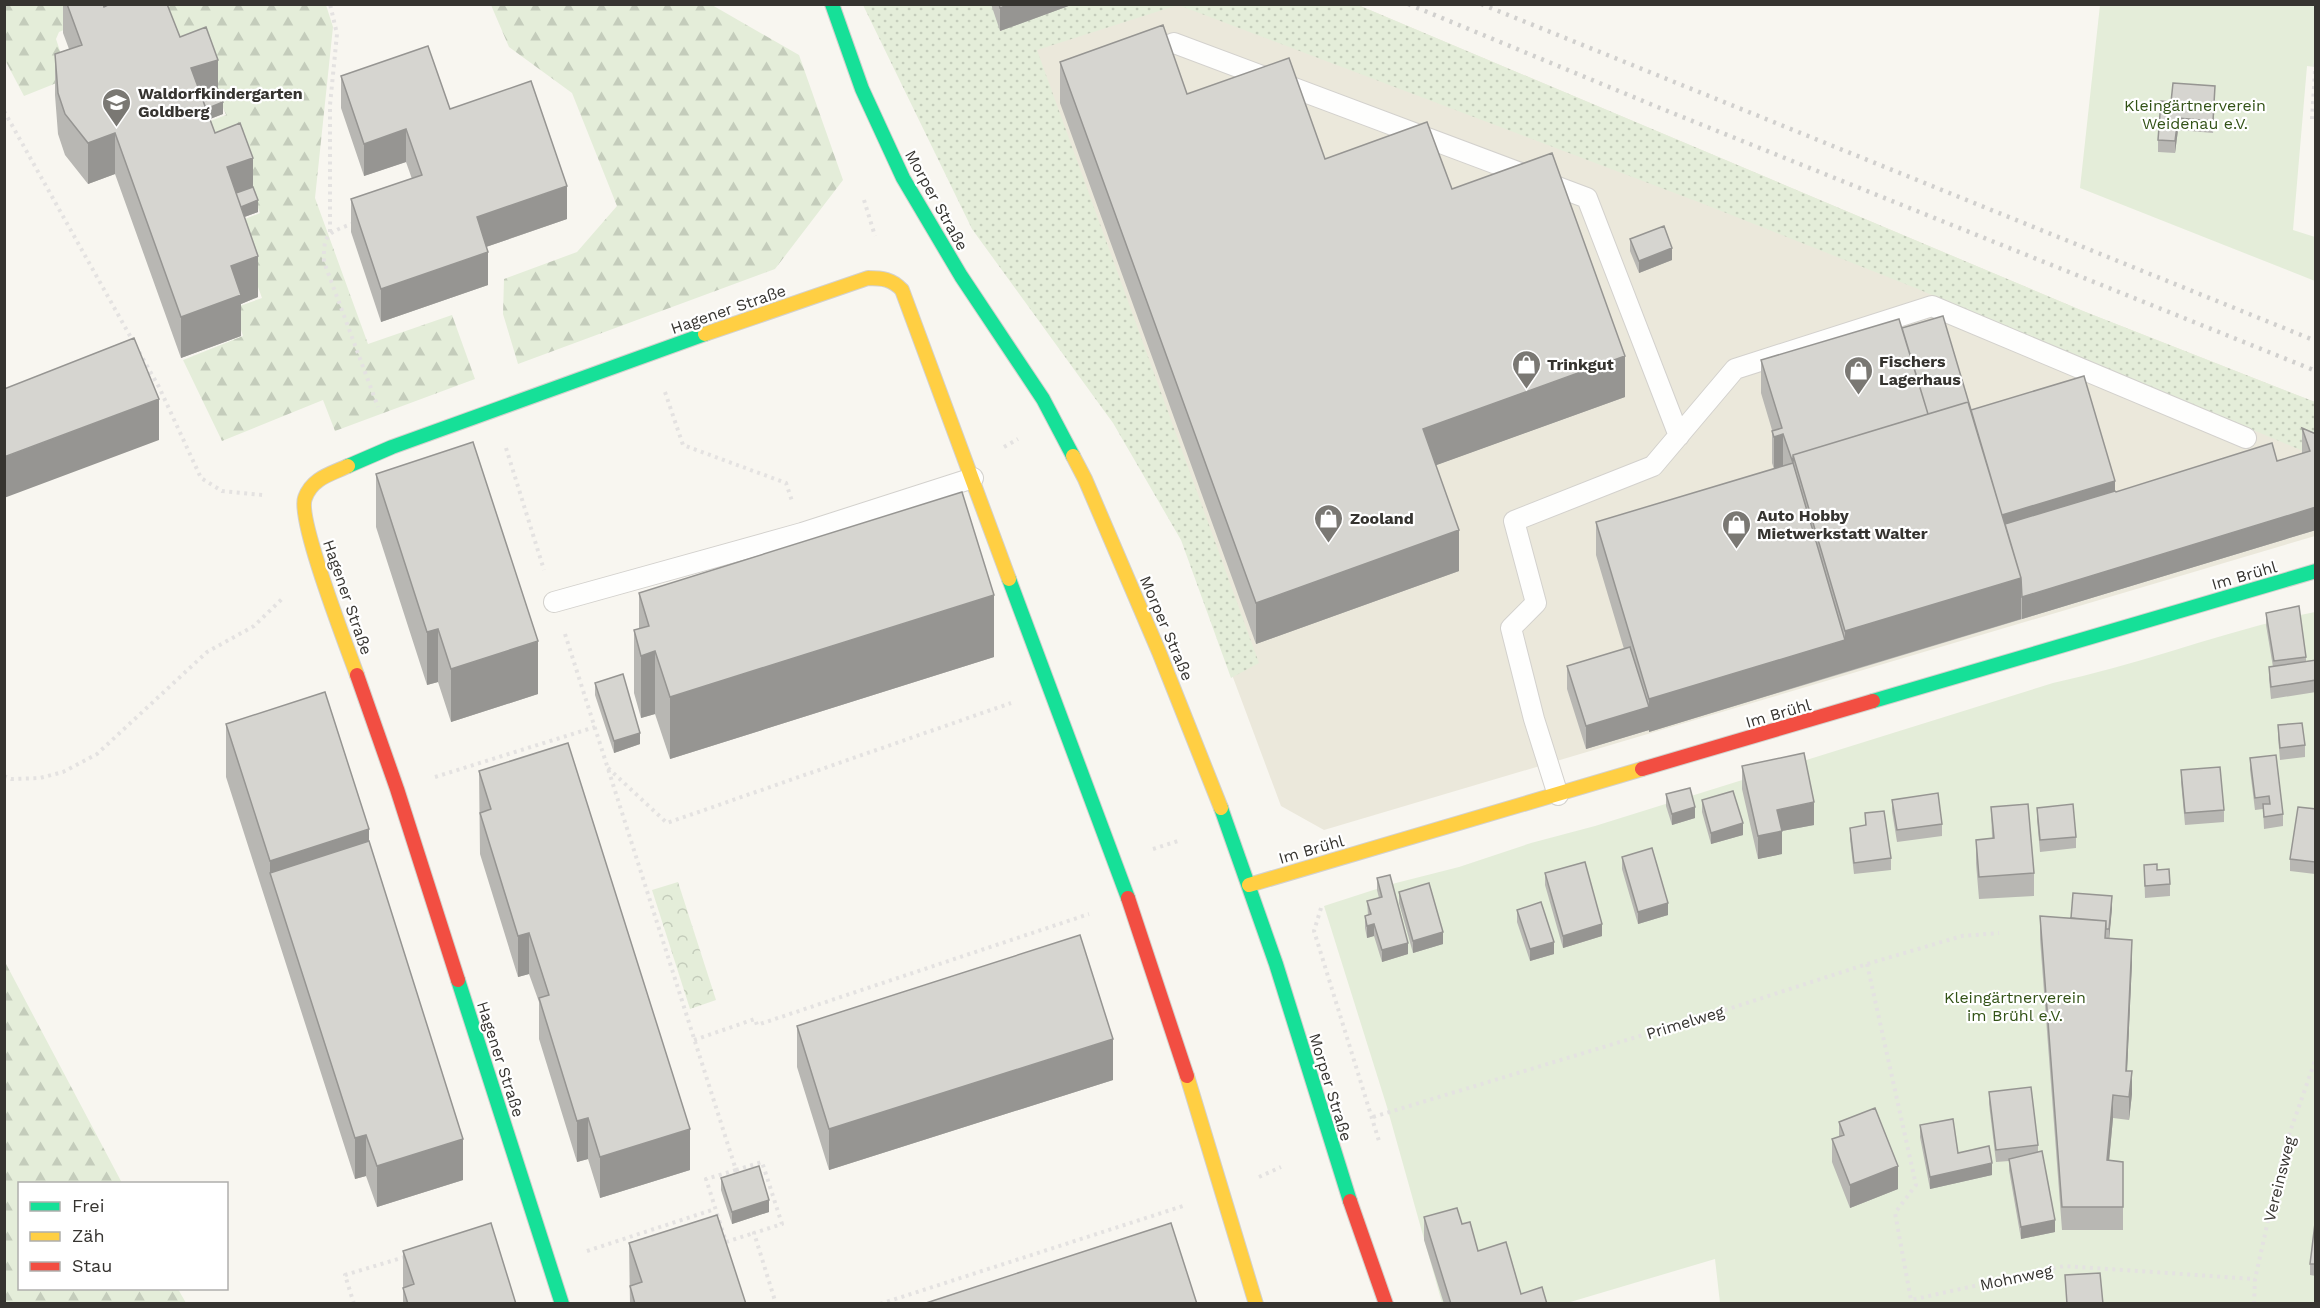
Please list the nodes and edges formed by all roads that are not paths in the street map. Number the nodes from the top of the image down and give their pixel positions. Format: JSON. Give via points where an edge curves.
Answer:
{"nodes":[{"id":1,"x":832,"y":4,"type":"edge"},
{"id":2,"x":1132,"y":60,"type":"edge"},
{"id":3,"x":1679,"y":436,"type":"junction"},
{"id":4,"x":2246,"y":438,"type":"dead end"},
{"id":5,"x":971,"y":473,"type":"junction"},
{"id":6,"x":2316,"y":571,"type":"edge"},
{"id":7,"x":554,"y":602,"type":"road end"},
{"id":8,"x":1558,"y":795,"type":"junction"},
{"id":9,"x":1249,"y":885,"type":"junction"},
{"id":10,"x":562,"y":1304,"type":"edge"},
{"id":11,"x":1256,"y":1304,"type":"edge"},
{"id":12,"x":1386,"y":1304,"type":"edge"}],
"edges":[{"from":1,"to":9,"type":"street","name":"Morper Straße","via":[[862,89],[903,178],[938,239],[1016,356],[1085,479],[1227,820]]},
{"from":2,"to":3,"type":"lane","via":[[1174,43],[1587,198]]},
{"from":3,"to":4,"type":"lane","via":[[1735,369],[1932,306]]},
{"from":3,"to":8,"type":"lane","via":[[1653,466],[1514,521],[1536,603],[1511,628]]},
{"from":5,"to":7,"type":"lane","via":[[802,533]]},
{"from":5,"to":10,"type":"street","name":"Hagener Straße","via":[[902,290],[887,278],[868,278],[392,447],[316,480],[304,499],[305,519],[320,570],[398,789]]},
{"from":5,"to":11,"type":"street","via":[[1171,1023]]},
{"from":6,"to":8,"type":"street","name":"Im Brühl"},
{"from":8,"to":9,"type":"street","name":"Im Brühl"},
{"from":9,"to":12,"type":"street","name":"Morper Straße"}]}
